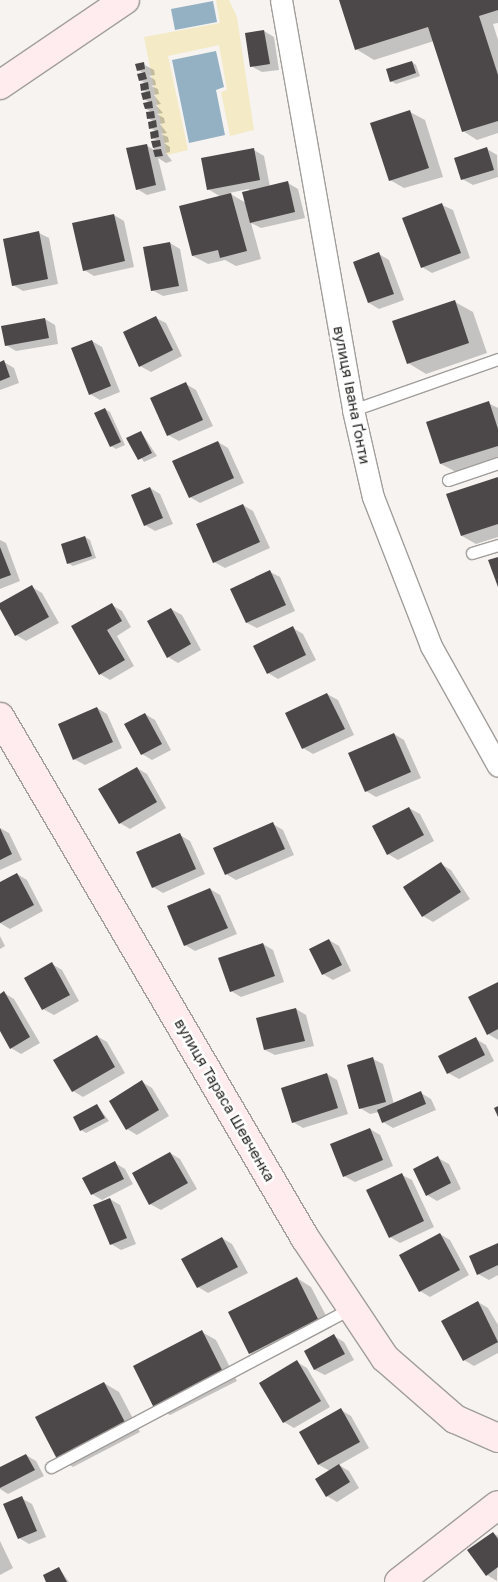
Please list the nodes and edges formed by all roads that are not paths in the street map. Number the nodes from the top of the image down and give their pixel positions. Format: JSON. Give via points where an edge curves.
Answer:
{"nodes":[{"id":1,"x":126,"y":0,"type":"edge"},
{"id":2,"x":281,"y":0,"type":"edge"},
{"id":3,"x":0,"y":85,"type":"edge"},
{"id":4,"x":498,"y":359,"type":"edge"},
{"id":5,"x":352,"y":410,"type":"junction"},
{"id":6,"x":498,"y":462,"type":"edge"},
{"id":7,"x":448,"y":480,"type":"dead end"},
{"id":8,"x":498,"y":544,"type":"edge"},
{"id":9,"x":472,"y":553,"type":"dead end"},
{"id":10,"x":0,"y":717,"type":"edge"},
{"id":11,"x":498,"y":766,"type":"edge"},
{"id":12,"x":351,"y":1308,"type":"junction"},
{"id":13,"x":498,"y":1438,"type":"edge"},
{"id":14,"x":51,"y":1467,"type":"dead end"},
{"id":15,"x":498,"y":1505,"type":"edge"},
{"id":16,"x":399,"y":1582,"type":"edge"}],
"edges":[{"from":1,"to":3,"type":"street"},
{"from":2,"to":5,"type":"street","name":"вулиця Івана Ґонти"},
{"from":4,"to":5,"type":"lane"},
{"from":5,"to":11,"type":"street","name":"вулиця Івана Ґонти","via":[[373,497],[431,646]]},
{"from":6,"to":7,"type":"lane"},
{"from":8,"to":9,"type":"lane"},
{"from":10,"to":12,"type":"street","name":"вулиця Тараса Шевченка","via":[[305,1238]]},
{"from":12,"to":13,"type":"street","name":"вулиця Тараса Шевченка","via":[[385,1358],[455,1419]]},
{"from":12,"to":14,"type":"lane"},
{"from":15,"to":16,"type":"street"}]}
